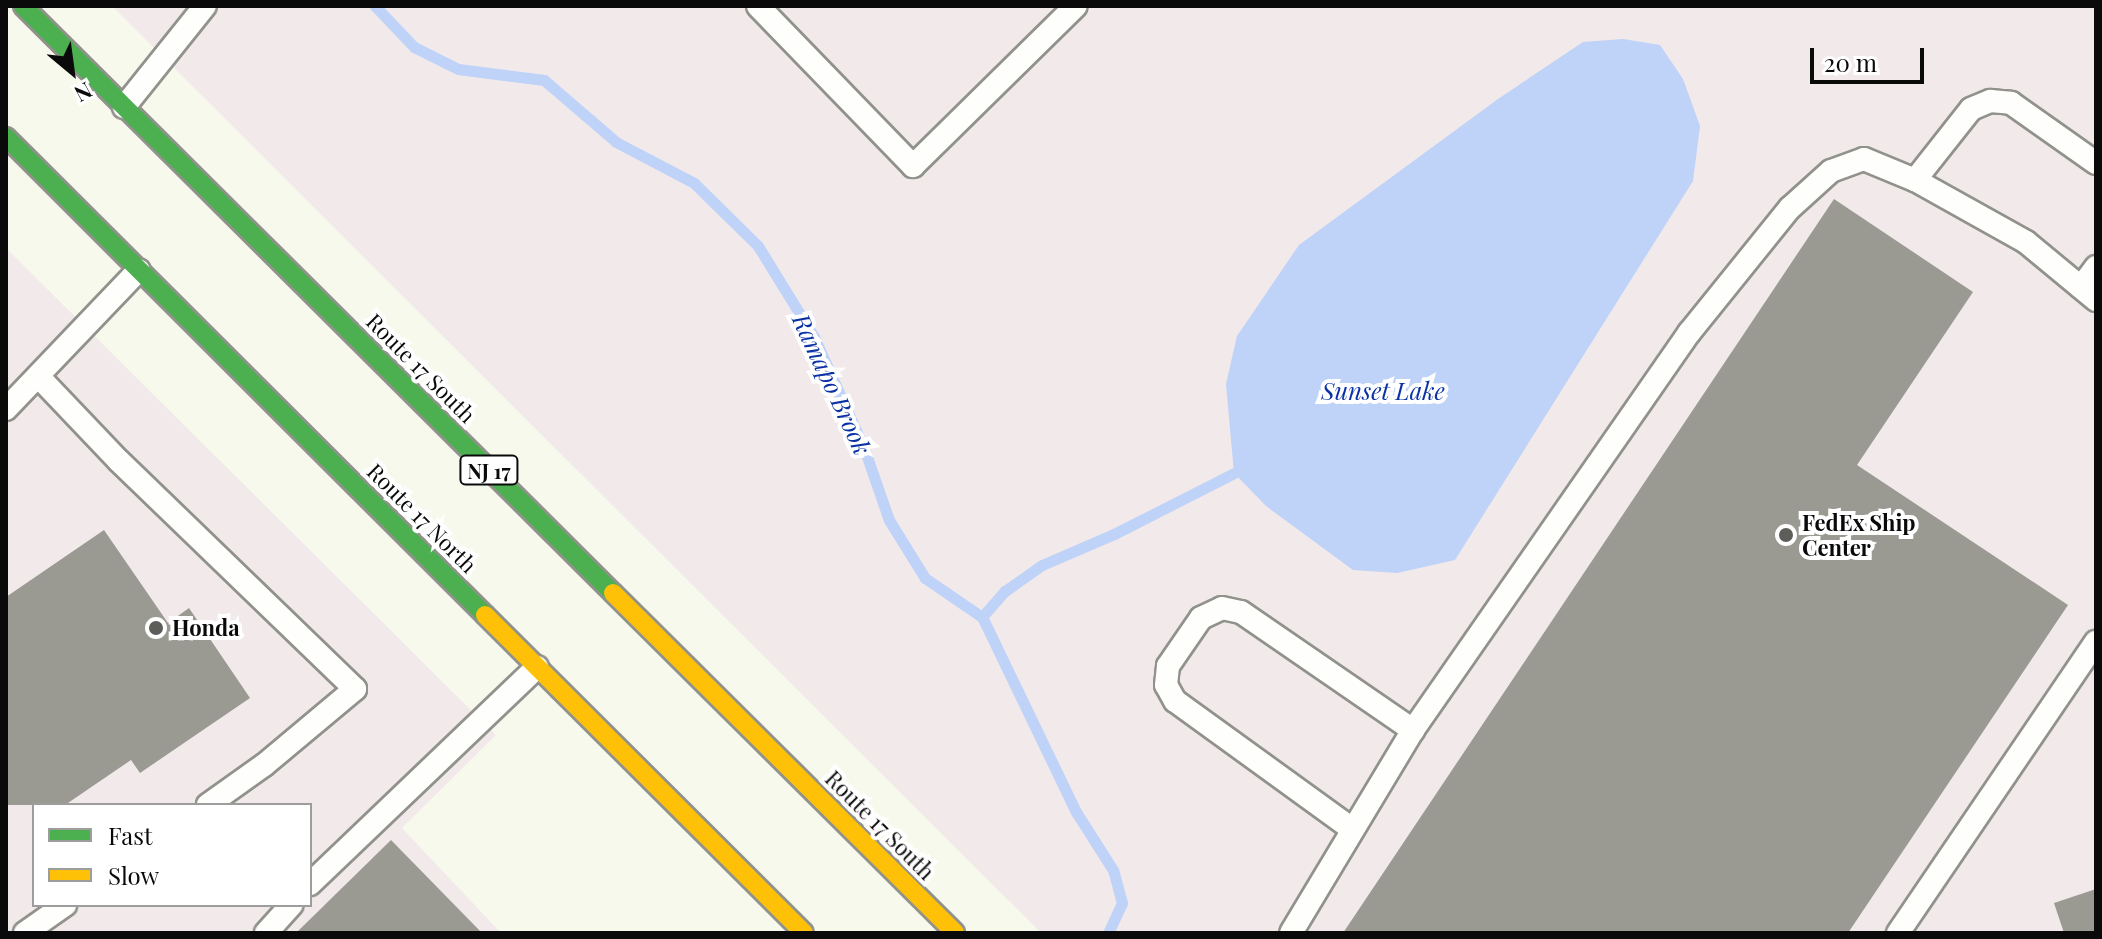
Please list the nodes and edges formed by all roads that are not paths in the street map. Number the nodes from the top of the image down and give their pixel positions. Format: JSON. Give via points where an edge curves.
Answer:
{"nodes":[{"id":1,"x":23,"y":6,"type":"edge"},
{"id":2,"x":205,"y":6,"type":"edge"},
{"id":3,"x":758,"y":6,"type":"edge"},
{"id":4,"x":1076,"y":6,"type":"edge"},
{"id":5,"x":124,"y":107,"type":"junction"},
{"id":6,"x":6,"y":137,"type":"edge"},
{"id":7,"x":2096,"y":163,"type":"edge"},
{"id":8,"x":1915,"y":180,"type":"junction"},
{"id":9,"x":2096,"y":267,"type":"edge"},
{"id":10,"x":139,"y":270,"type":"junction"},
{"id":11,"x":2089,"y":294,"type":"edge"},
{"id":12,"x":38,"y":376,"type":"junction"},
{"id":13,"x":8,"y":401,"type":"edge"},
{"id":14,"x":2096,"y":642,"type":"edge"},
{"id":15,"x":537,"y":667,"type":"junction"},
{"id":16,"x":1413,"y":730,"type":"junction"},
{"id":17,"x":211,"y":803,"type":"edge"},
{"id":18,"x":1352,"y":829,"type":"junction"},
{"id":19,"x":312,"y":882,"type":"edge"},
{"id":20,"x":62,"y":907,"type":"edge"},
{"id":21,"x":289,"y":907,"type":"edge"},
{"id":22,"x":25,"y":933,"type":"edge"},
{"id":23,"x":266,"y":933,"type":"edge"},
{"id":24,"x":804,"y":933,"type":"edge"},
{"id":25,"x":955,"y":933,"type":"edge"},
{"id":26,"x":1291,"y":933,"type":"edge"},
{"id":27,"x":1898,"y":933,"type":"edge"}],
"edges":[{"from":1,"to":5,"type":"highway","name":"Route 17 South","number":"NJ 17"},
{"from":2,"to":5,"type":"lane"},
{"from":3,"to":4,"type":"lane","via":[[913,166]]},
{"from":5,"to":25,"type":"highway","name":"Route 17 South","number":"NJ 17"},
{"from":6,"to":10,"type":"highway","name":"Route 17 North"},
{"from":7,"to":8,"type":"lane","via":[[2011,103],[1990,101],[1971,109]]},
{"from":8,"to":11,"type":"lane","via":[[2026,242]]},
{"from":8,"to":16,"type":"lane","via":[[1864,159],[1831,171],[1790,208],[1689,333]]},
{"from":9,"to":11,"type":"lane"},
{"from":10,"to":12,"type":"lane"},
{"from":10,"to":15,"type":"highway","name":"Route 17 North"},
{"from":12,"to":13,"type":"lane"},
{"from":12,"to":17,"type":"lane","via":[[355,689]]},
{"from":14,"to":27,"type":"lane"},
{"from":15,"to":19,"type":"lane"},
{"from":15,"to":24,"type":"highway","name":"Route 17 North"},
{"from":16,"to":18,"type":"lane"},
{"from":16,"to":18,"type":"lane","via":[[1241,612],[1222,608],[1201,618],[1168,666],[1166,685],[1175,701]]},
{"from":18,"to":26,"type":"lane"},
{"from":20,"to":22,"type":"lane"},
{"from":21,"to":23,"type":"lane"}]}
